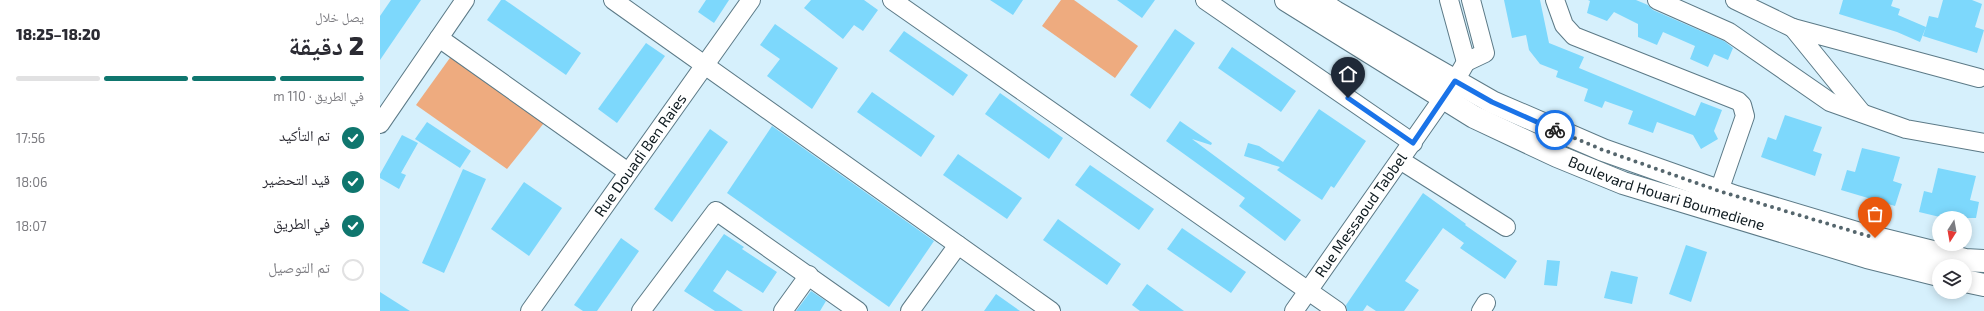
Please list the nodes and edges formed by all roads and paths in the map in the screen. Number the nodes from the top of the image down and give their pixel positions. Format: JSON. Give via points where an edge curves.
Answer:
{"nodes":[{"id":1,"x":465,"y":0,"type":"edge"},
{"id":2,"x":613,"y":0,"type":"edge"},
{"id":3,"x":751,"y":0,"type":"edge"},
{"id":4,"x":892,"y":0,"type":"edge"},
{"id":5,"x":1205,"y":0,"type":"edge"},
{"id":6,"x":1286,"y":0,"type":"edge"},
{"id":7,"x":1317,"y":0,"type":"edge"},
{"id":8,"x":1449,"y":0,"type":"edge"},
{"id":9,"x":1471,"y":0,"type":"edge"},
{"id":10,"x":1555,"y":0,"type":"edge"},
{"id":11,"x":1657,"y":0,"type":"edge"},
{"id":12,"x":1735,"y":0,"type":"edge"},
{"id":13,"x":1793,"y":28,"type":"junction"},
{"id":14,"x":439,"y":38,"type":"junction"},
{"id":15,"x":1466,"y":62,"type":"junction"},
{"id":16,"x":704,"y":65,"type":"junction"},
{"id":17,"x":1979,"y":78,"type":"dead end"},
{"id":18,"x":1449,"y":90,"type":"junction"},
{"id":19,"x":1862,"y":113,"type":"junction"},
{"id":20,"x":380,"y":124,"type":"edge"},
{"id":21,"x":1413,"y":143,"type":"junction"},
{"id":22,"x":1984,"y":143,"type":"edge"},
{"id":23,"x":1400,"y":160,"type":"junction"},
{"id":24,"x":628,"y":172,"type":"junction"},
{"id":25,"x":1719,"y":191,"type":"junction"},
{"id":26,"x":1506,"y":227,"type":"dead end"},
{"id":27,"x":958,"y":245,"type":"junction"},
{"id":28,"x":1984,"y":261,"type":"edge"},
{"id":29,"x":1932,"y":273,"type":"edge"},
{"id":30,"x":808,"y":275,"type":"junction"},
{"id":31,"x":1972,"y":283,"type":"edge"},
{"id":32,"x":1984,"y":285,"type":"edge"},
{"id":33,"x":1308,"y":292,"type":"junction"},
{"id":34,"x":530,"y":311,"type":"edge"},
{"id":35,"x":641,"y":311,"type":"edge"},
{"id":36,"x":783,"y":311,"type":"edge"},
{"id":37,"x":858,"y":311,"type":"edge"},
{"id":38,"x":910,"y":311,"type":"edge"},
{"id":39,"x":1050,"y":311,"type":"edge"},
{"id":40,"x":1294,"y":311,"type":"edge"},
{"id":41,"x":1337,"y":311,"type":"edge"}],
"edges":[{"from":1,"to":14,"type":"street"},
{"from":2,"to":16,"type":"street"},
{"from":3,"to":16,"type":"street","name":"Rue Douadi Ben Raies"},
{"from":4,"to":33,"type":"street"},
{"from":5,"to":21,"type":"street"},
{"from":6,"to":18,"type":"highway","name":"Boulevard Houari Boumediene"},
{"from":7,"to":18,"type":"highway","name":"Boulevard Houari Boumediene"},
{"from":8,"to":15,"type":"street"},
{"from":9,"to":15,"type":"street","via":[[1485,53]]},
{"from":10,"to":25,"type":"street","via":[[1564,25],[1574,36],[1738,101],[1742,105],[1745,116]]},
{"from":11,"to":19,"type":"street","via":[[1729,32],[1830,102]]},
{"from":12,"to":13,"type":"street"},
{"from":13,"to":17,"type":"street"},
{"from":13,"to":19,"type":"street"},
{"from":14,"to":20,"type":"street"},
{"from":14,"to":24,"type":"street"},
{"from":15,"to":18,"type":"street","name":"Rue Messaoud Tabbel"},
{"from":16,"to":24,"type":"street","name":"Rue Douadi Ben Raies"},
{"from":16,"to":27,"type":"street"},
{"from":18,"to":21,"type":"street","name":"Rue Messaoud Tabbel"},
{"from":18,"to":25,"type":"highway","name":"Boulevard Houari Boumediene","via":[[1492,102],[1603,150]]},
{"from":18,"to":29,"type":"highway","name":"Boulevard Houari Boumediene","via":[[1474,117],[1556,156],[1623,182],[1867,257]]},
{"from":19,"to":22,"type":"street","via":[[1906,129]]},
{"from":21,"to":23,"type":"street","name":"Rue Messaoud Tabbel"},
{"from":23,"to":26,"type":"street"},
{"from":23,"to":33,"type":"street","name":"Rue Messaoud Tabbel"},
{"from":24,"to":34,"type":"street","name":"Rue Douadi Ben Raies"},
{"from":25,"to":28,"type":"highway","name":"Boulevard Houari Boumediene","via":[[1860,234],[1965,260]]},
{"from":27,"to":38,"type":"street"},
{"from":27,"to":39,"type":"street"},
{"from":30,"to":35,"type":"street","via":[[716,211]]},
{"from":30,"to":36,"type":"street"},
{"from":30,"to":37,"type":"street"},
{"from":31,"to":32,"type":"highway"},
{"from":33,"to":40,"type":"street","name":"Rue Messaoud Tabbel"},
{"from":33,"to":41,"type":"street"}]}
